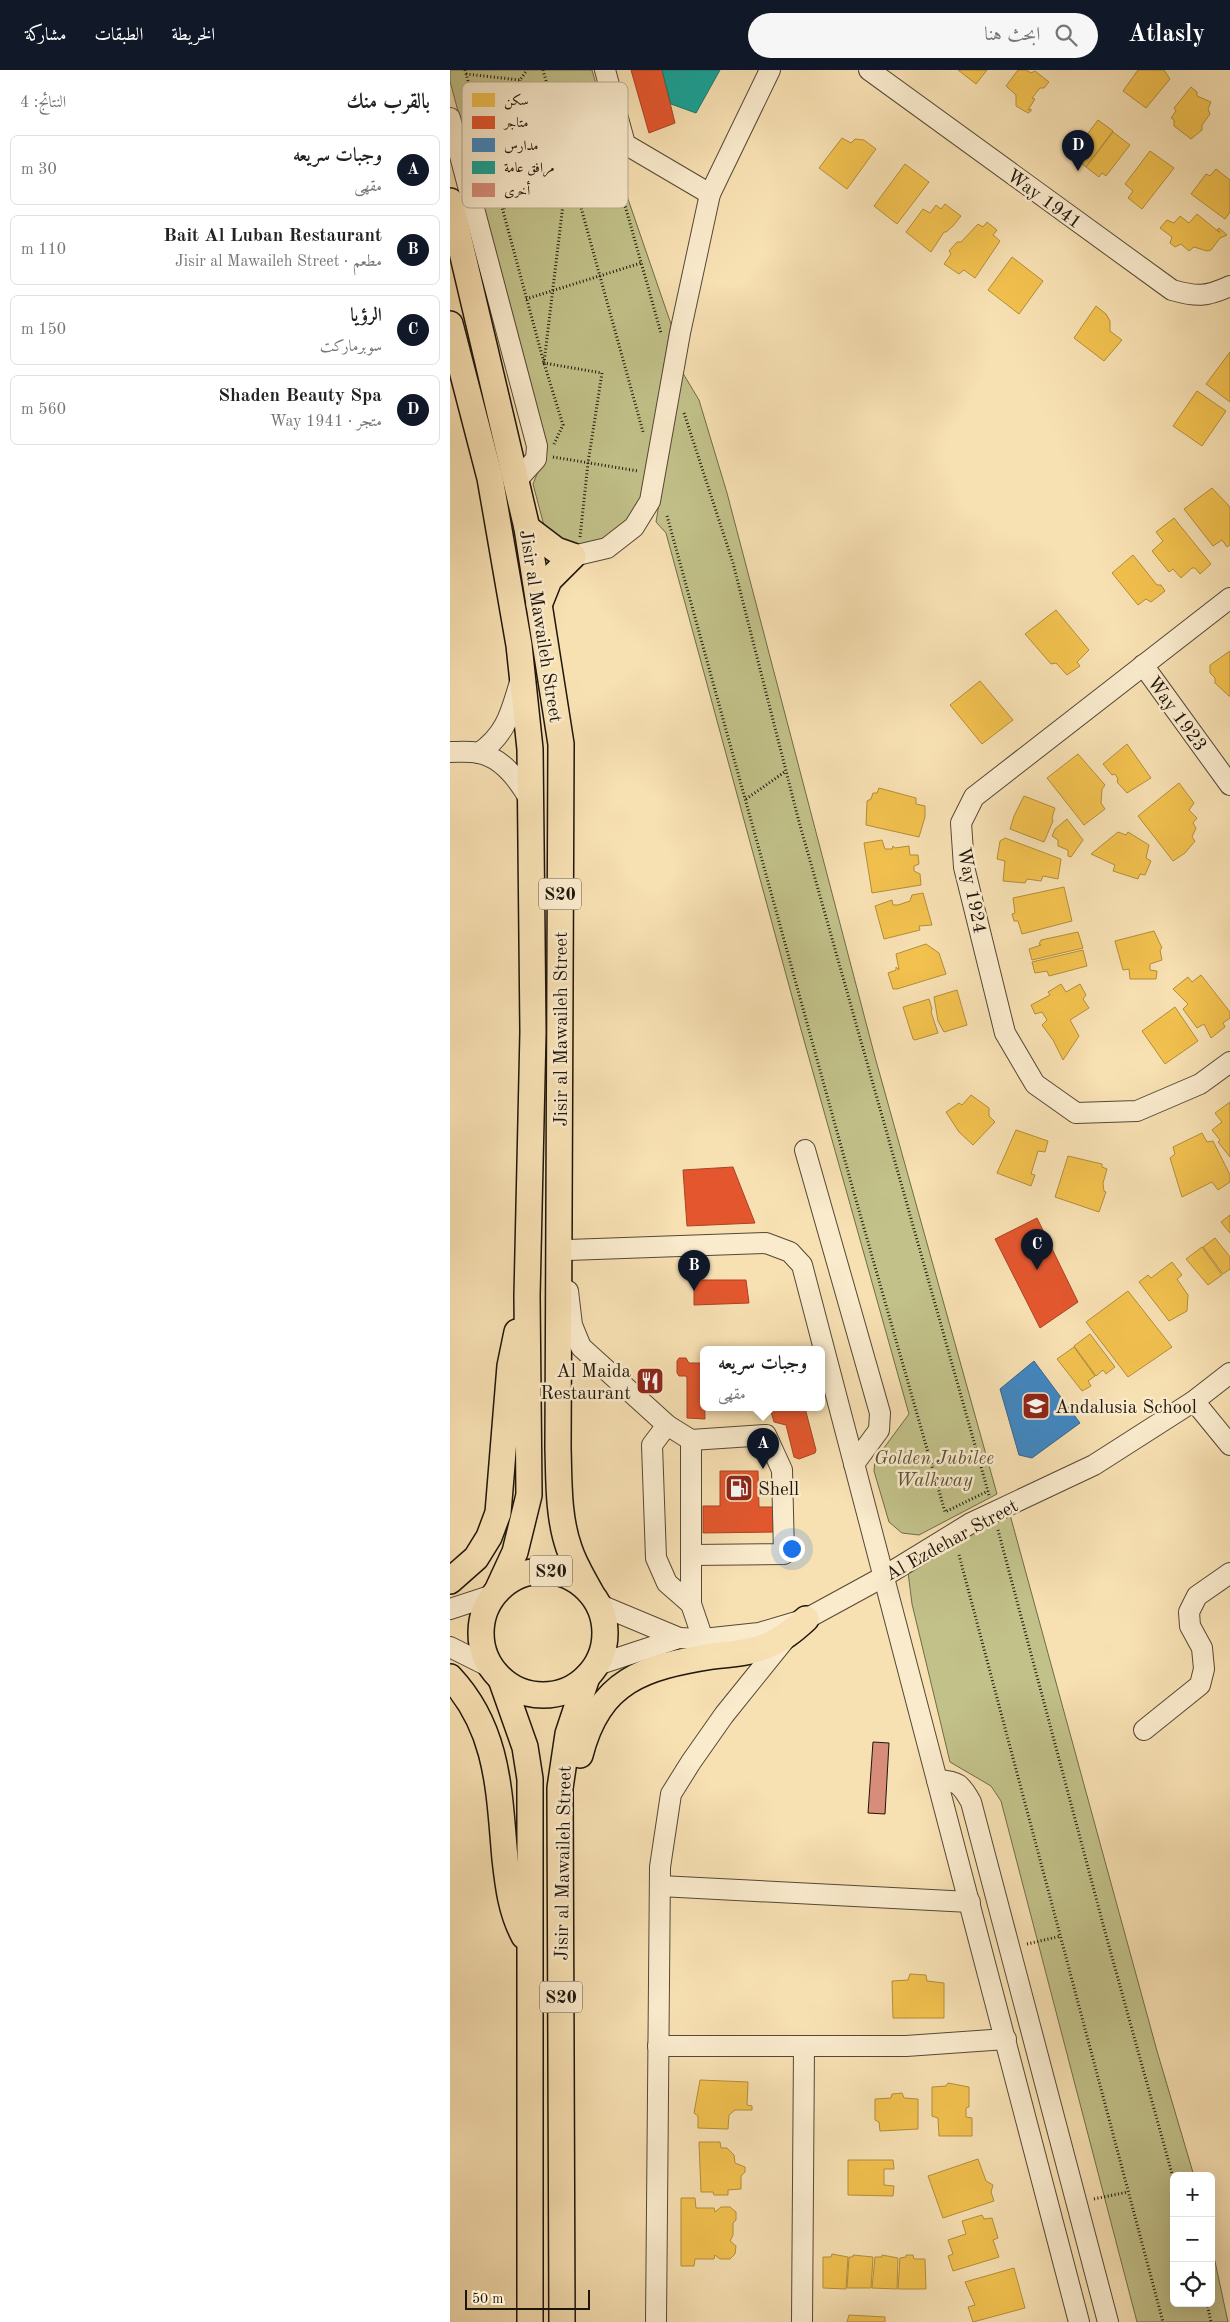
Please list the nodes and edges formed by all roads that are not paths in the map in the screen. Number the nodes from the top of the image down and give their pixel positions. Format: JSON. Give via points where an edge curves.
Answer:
{"nodes":[{"id":1,"x":770,"y":70,"type":"edge"},
{"id":2,"x":869,"y":70,"type":"edge"},
{"id":3,"x":450,"y":118,"type":"edge"},
{"id":4,"x":628,"y":145,"type":"edge"},
{"id":5,"x":462,"y":163,"type":"edge"},
{"id":6,"x":710,"y":194,"type":"junction"},
{"id":7,"x":450,"y":201,"type":"edge"},
{"id":8,"x":474,"y":208,"type":"edge"},
{"id":9,"x":1230,"y":286,"type":"edge"},
{"id":10,"x":450,"y":324,"type":"edge"},
{"id":11,"x":518,"y":480,"type":"junction"},
{"id":12,"x":527,"y":528,"type":"junction"},
{"id":13,"x":581,"y":548,"type":"junction"},
{"id":14,"x":1230,"y":598,"type":"edge"},
{"id":15,"x":539,"y":605,"type":"junction"},
{"id":16,"x":1144,"y":665,"type":"junction"},
{"id":17,"x":522,"y":674,"type":"junction"},
{"id":18,"x":450,"y":752,"type":"edge"},
{"id":19,"x":479,"y":753,"type":"junction"},
{"id":20,"x":1230,"y":785,"type":"edge"},
{"id":21,"x":532,"y":802,"type":"junction"},
{"id":22,"x":1230,"y":1062,"type":"edge"},
{"id":23,"x":806,"y":1150,"type":"dead end"},
{"id":24,"x":559,"y":1180,"type":"junction"},
{"id":25,"x":568,"y":1250,"type":"junction"},
{"id":26,"x":527,"y":1296,"type":"junction"},
{"id":27,"x":823,"y":1346,"type":"edge"},
{"id":28,"x":825,"y":1353,"type":"edge"},
{"id":29,"x":1230,"y":1373,"type":"edge"},
{"id":30,"x":1194,"y":1401,"type":"junction"},
{"id":31,"x":667,"y":1425,"type":"junction"},
{"id":32,"x":691,"y":1440,"type":"junction"},
{"id":33,"x":1230,"y":1445,"type":"edge"},
{"id":34,"x":854,"y":1464,"type":"junction"},
{"id":35,"x":692,"y":1555,"type":"junction"},
{"id":36,"x":1230,"y":1573,"type":"edge"},
{"id":37,"x":883,"y":1577,"type":"junction"},
{"id":38,"x":450,"y":1581,"type":"edge"},
{"id":39,"x":495,"y":1593,"type":"junction"},
{"id":40,"x":596,"y":1599,"type":"junction"},
{"id":41,"x":691,"y":1604,"type":"junction"},
{"id":42,"x":450,"y":1609,"type":"edge"},
{"id":43,"x":806,"y":1618,"type":"junction"},
{"id":44,"x":787,"y":1636,"type":"junction"},
{"id":45,"x":679,"y":1638,"type":"junction"},
{"id":46,"x":703,"y":1639,"type":"junction"},
{"id":47,"x":450,"y":1647,"type":"edge"},
{"id":48,"x":592,"y":1671,"type":"junction"},
{"id":49,"x":497,"y":1674,"type":"junction"},
{"id":50,"x":450,"y":1677,"type":"edge"},
{"id":51,"x":1144,"y":1730,"type":"dead end"},
{"id":52,"x":938,"y":1780,"type":"junction"},
{"id":53,"x":660,"y":1886,"type":"junction"},
{"id":54,"x":970,"y":1902,"type":"junction"},
{"id":55,"x":560,"y":1946,"type":"junction"},
{"id":56,"x":529,"y":1947,"type":"junction"},
{"id":57,"x":1006,"y":2039,"type":"junction"},
{"id":58,"x":658,"y":2046,"type":"junction"},
{"id":59,"x":804,"y":2046,"type":"junction"},
{"id":60,"x":530,"y":2322,"type":"edge"},
{"id":61,"x":562,"y":2322,"type":"edge"},
{"id":62,"x":656,"y":2322,"type":"edge"},
{"id":63,"x":802,"y":2322,"type":"edge"},
{"id":64,"x":1079,"y":2322,"type":"edge"},
{"id":65,"x":1108,"y":2322,"type":"edge"}],
"edges":[{"from":1,"to":6,"type":"street"},
{"from":2,"to":9,"type":"street","name":"Way 1941","via":[[1172,290],[1192,296],[1209,296]]},
{"from":3,"to":5,"type":"street"},
{"from":4,"to":6,"type":"street"},
{"from":6,"to":13,"type":"street","via":[[650,501],[634,528],[607,548]]},
{"from":7,"to":11,"type":"main road","name":"Jisir al Mawaileh Street","number":"S20"},
{"from":8,"to":11,"type":"street","via":[[537,446],[536,458]]},
{"from":10,"to":17,"type":"main road","name":"Jisir al Mawaileh Street","number":"S20","via":[[490,478]]},
{"from":11,"to":12,"type":"main road","name":"Jisir al Mawaileh Street","number":"S20"},
{"from":12,"to":13,"type":"main road","via":[[556,550]]},
{"from":12,"to":15,"type":"main road","name":"Jisir al Mawaileh Street","number":"S20"},
{"from":13,"to":15,"type":"main road","via":[[549,580]]},
{"from":14,"to":16,"type":"street","name":"Way 1924"},
{"from":15,"to":24,"type":"main road","name":"Jisir al Mawaileh Street","number":"S20","via":[[561,744]]},
{"from":16,"to":20,"type":"street","name":"Way 1923"},
{"from":16,"to":22,"type":"street","name":"Way 1924","via":[[974,797],[962,823],[964,868],[1005,1033],[1036,1084],[1076,1113],[1137,1111],[1200,1084]]},
{"from":17,"to":19,"type":"street","via":[[505,727],[494,743]]},
{"from":17,"to":21,"type":"main road","name":"Jisir al Mawaileh Street","number":"S20"},
{"from":18,"to":19,"type":"street"},
{"from":19,"to":21,"type":"street","via":[[510,772]]},
{"from":21,"to":26,"type":"main road","name":"Jisir al Mawaileh Street","number":"S20"},
{"from":23,"to":34,"type":"street","via":[[880,1413],[879,1430]]},
{"from":24,"to":25,"type":"street","via":[[566,1207]]},
{"from":24,"to":40,"type":"main road","name":"Jisir al Mawaileh Street","number":"S20","via":[[558,1448],[561,1508],[569,1548]]},
{"from":25,"to":27,"type":"street","via":[[766,1243],[790,1252],[802,1265]]},
{"from":25,"to":31,"type":"street","via":[[568,1296],[572,1325],[580,1347]]},
{"from":26,"to":38,"type":"main road","via":[[510,1366],[498,1513],[476,1558]]},
{"from":26,"to":39,"type":"main road","name":"Jisir al Mawaileh Street","number":"S20","via":[[529,1495],[515,1552]]},
{"from":28,"to":34,"type":"street"},
{"from":29,"to":30,"type":"street","name":"Al Ezdehar Street"},
{"from":30,"to":33,"type":"street"},
{"from":30,"to":37,"type":"street","name":"Al Ezdehar Street","via":[[1094,1465],[971,1523]]},
{"from":31,"to":32,"type":"street"},
{"from":31,"to":41,"type":"street","via":[[652,1444],[656,1558],[666,1583]]},
{"from":32,"to":35,"type":"street"},
{"from":32,"to":35,"type":"street","via":[[766,1435],[782,1470],[784,1554]]},
{"from":34,"to":37,"type":"street"},
{"from":35,"to":41,"type":"street"},
{"from":36,"to":51,"type":"street","via":[[1197,1596],[1189,1612],[1190,1626],[1202,1648],[1204,1669],[1200,1685]]},
{"from":37,"to":43,"type":"street","name":"Al Ezdehar Street"},
{"from":37,"to":52,"type":"street"},
{"from":39,"to":40,"type":"main road","number":"S20","via":[[510,1579],[527,1572],[545,1570],[562,1573],[578,1581]]},
{"from":39,"to":42,"type":"street"},
{"from":39,"to":49,"type":"main road","number":"S20","via":[[484,1612],[480,1632],[483,1651]]},
{"from":40,"to":45,"type":"street","name":"Al Ezdehar Street"},
{"from":40,"to":48,"type":"main road","number":"S20","via":[[606,1625],[604,1646]]},
{"from":41,"to":46,"type":"street"},
{"from":43,"to":44,"type":"main road"},
{"from":43,"to":46,"type":"street","name":"Al Ezdehar Street","via":[[759,1633]]},
{"from":44,"to":53,"type":"street","via":[[724,1715],[671,1794]]},
{"from":44,"to":55,"type":"main road","via":[[764,1647],[651,1668],[626,1682],[606,1700],[590,1723],[577,1764],[567,1900]]},
{"from":45,"to":46,"type":"street","name":"Al Ezdehar Street"},
{"from":45,"to":48,"type":"street","name":"Al Ezdehar Street"},
{"from":47,"to":49,"type":"street"},
{"from":48,"to":49,"type":"main road","via":[[572,1688],[554,1694],[535,1694],[517,1689]]},
{"from":48,"to":55,"type":"main road","name":"Jisir al Mawaileh Street","number":"S20","via":[[568,1734],[560,1788]]},
{"from":49,"to":56,"type":"main road","name":"Jisir al Mawaileh Street","number":"S20","via":[[525,1747],[530,1779]]},
{"from":50,"to":56,"type":"main road","via":[[473,1707],[493,1755],[510,1901]]},
{"from":52,"to":54,"type":"street"},
{"from":52,"to":65,"type":"street","via":[[952,1780],[962,1787],[971,1802]]},
{"from":53,"to":54,"type":"street"},
{"from":53,"to":58,"type":"street"},
{"from":54,"to":57,"type":"street"},
{"from":55,"to":61,"type":"main road","name":"Jisir al Mawaileh Street","number":"S20"},
{"from":56,"to":60,"type":"main road","name":"Jisir al Mawaileh Street","number":"S20"},
{"from":57,"to":59,"type":"street","via":[[906,2046]]},
{"from":57,"to":64,"type":"street"},
{"from":58,"to":59,"type":"street"},
{"from":58,"to":62,"type":"street"},
{"from":59,"to":63,"type":"street"}]}
